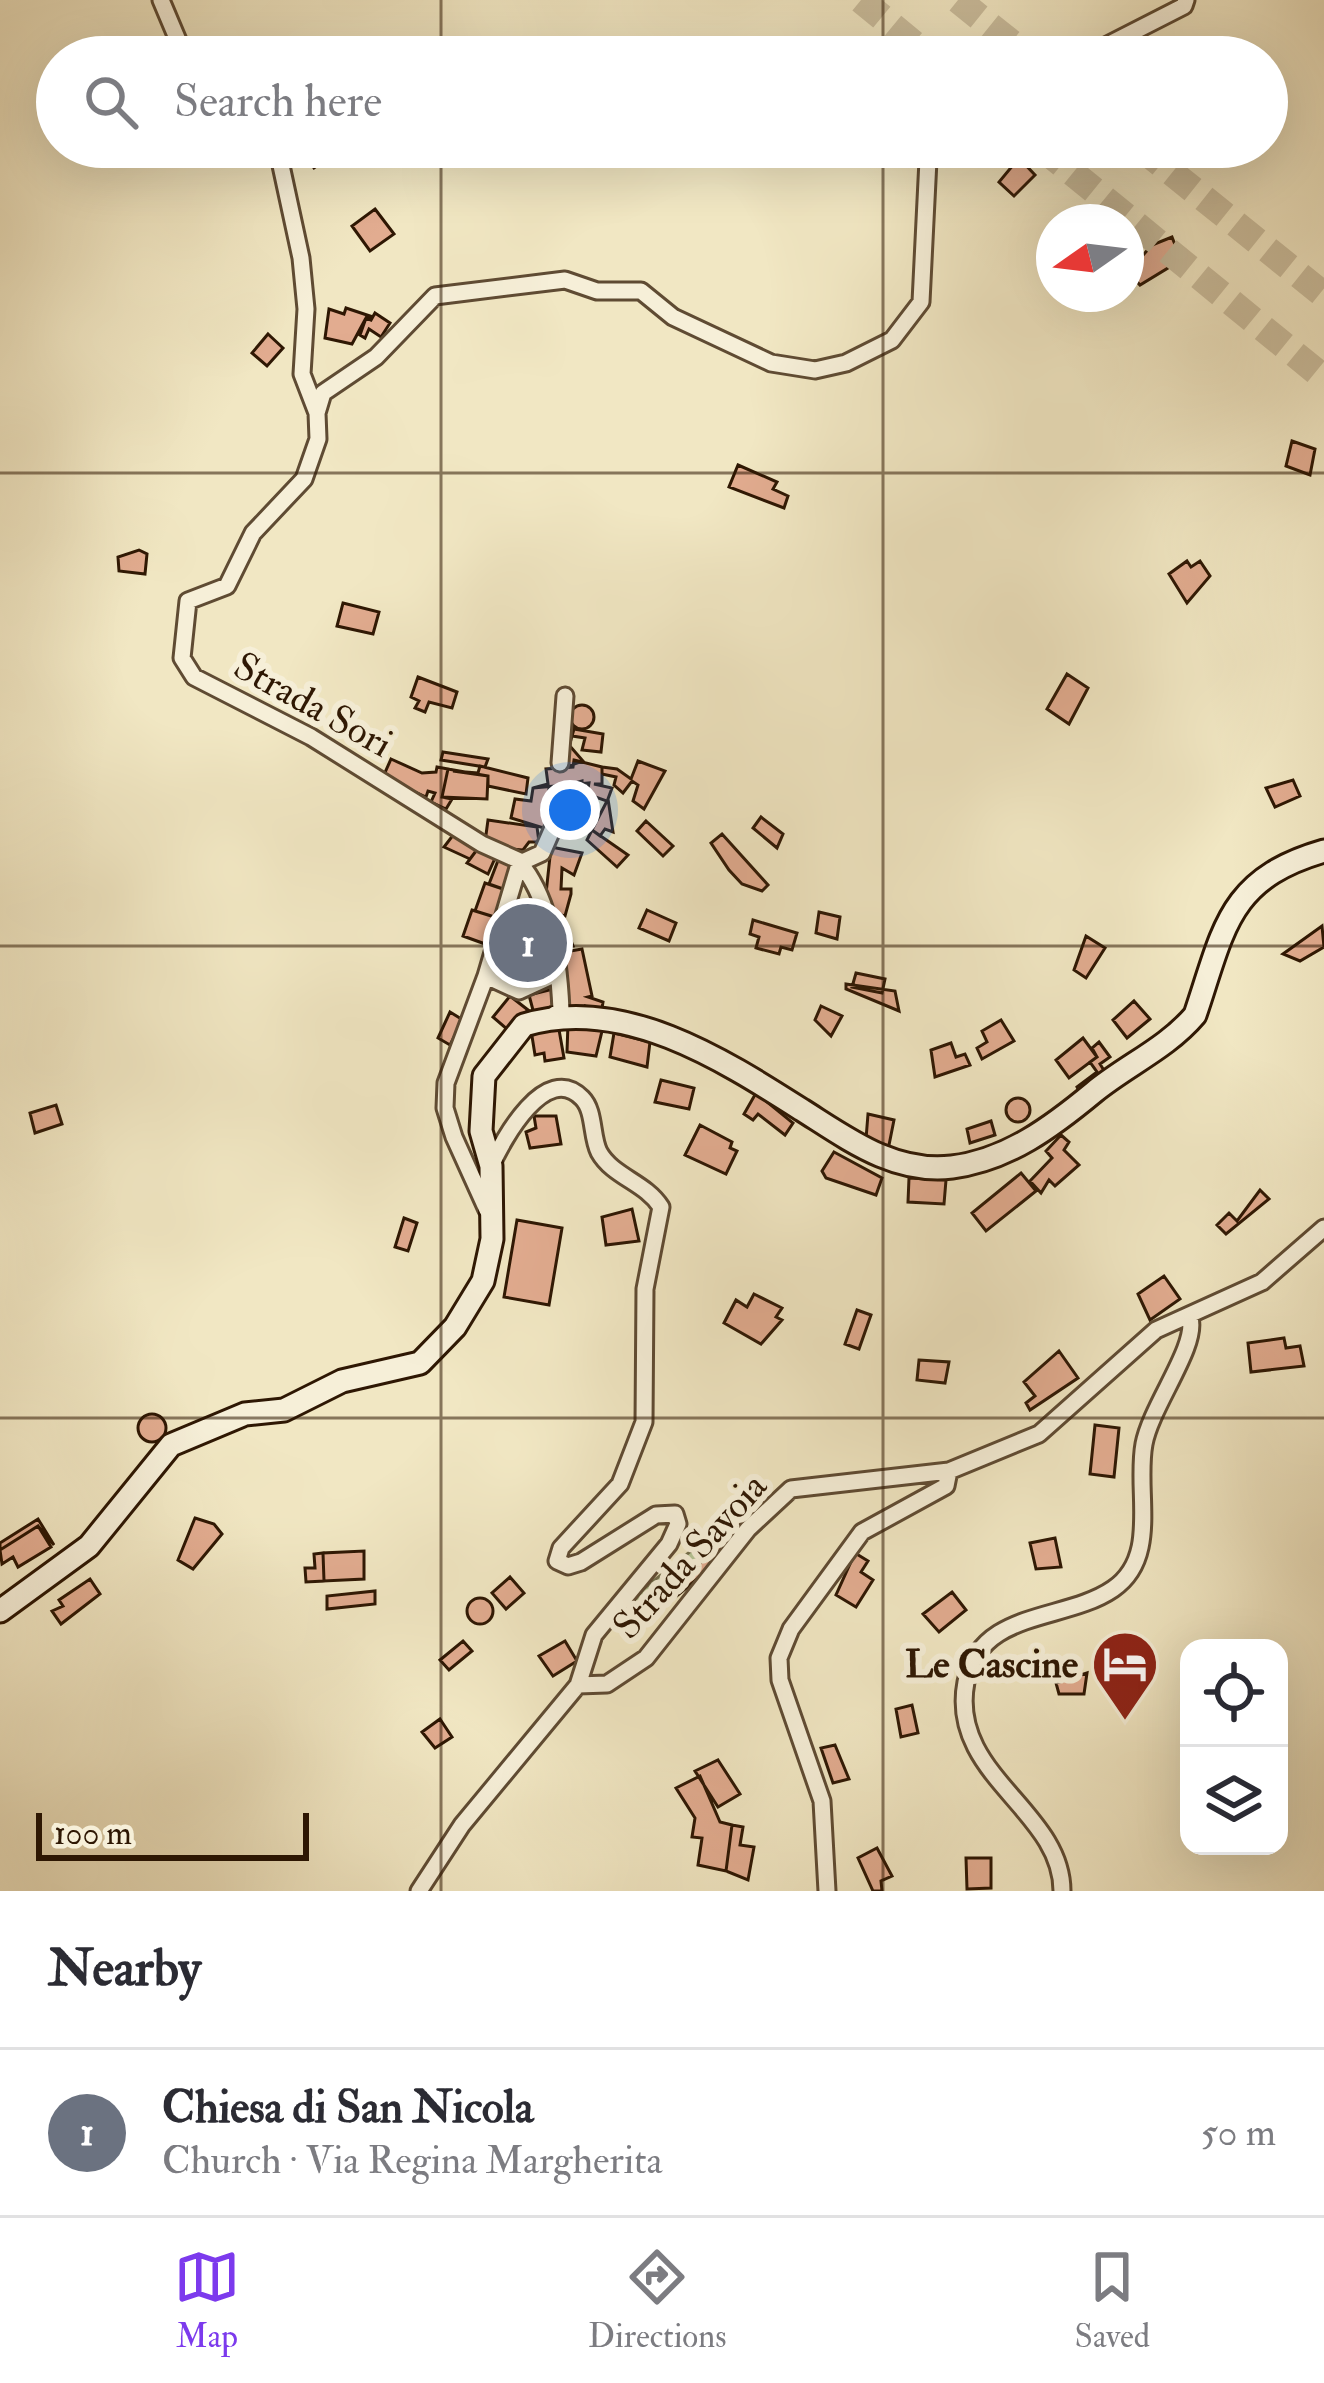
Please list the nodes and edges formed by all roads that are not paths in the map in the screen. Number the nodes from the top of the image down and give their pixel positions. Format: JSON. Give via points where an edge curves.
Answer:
{"nodes":[{"id":1,"x":160,"y":0,"type":"edge"},
{"id":2,"x":1186,"y":0,"type":"edge"},
{"id":3,"x":176,"y":36,"type":"edge"},
{"id":4,"x":1125,"y":36,"type":"edge"},
{"id":5,"x":283,"y":168,"type":"edge"},
{"id":6,"x":928,"y":168,"type":"edge"},
{"id":7,"x":317,"y":413,"type":"junction"},
{"id":8,"x":565,"y":696,"type":"dead end"},
{"id":9,"x":560,"y":763,"type":"dead end"},
{"id":10,"x":556,"y":821,"type":"dead end"},
{"id":11,"x":1324,"y":851,"type":"edge"},
{"id":12,"x":520,"y":863,"type":"junction"},
{"id":13,"x":556,"y":974,"type":"junction"},
{"id":14,"x":486,"y":976,"type":"junction"},
{"id":15,"x":551,"y":1017,"type":"junction"},
{"id":16,"x":491,"y":1166,"type":"junction"},
{"id":17,"x":492,"y":1221,"type":"junction"},
{"id":18,"x":1324,"y":1228,"type":"edge"},
{"id":19,"x":1190,"y":1318,"type":"junction"},
{"id":20,"x":950,"y":1472,"type":"junction"},
{"id":21,"x":0,"y":1611,"type":"edge"},
{"id":22,"x":578,"y":1684,"type":"junction"},
{"id":23,"x":419,"y":1891,"type":"edge"},
{"id":24,"x":826,"y":1891,"type":"edge"},
{"id":25,"x":1062,"y":1891,"type":"edge"}],
"edges":[{"from":1,"to":3,"type":"street"},
{"from":2,"to":4,"type":"street"},
{"from":5,"to":7,"type":"street","name":"Strada Sori","via":[[302,258],[302,374]]},
{"from":6,"to":7,"type":"street","via":[[921,302],[892,340],[846,363],[815,370],[771,363],[673,317],[640,292],[565,280],[435,296],[376,357],[322,393]]},
{"from":7,"to":12,"type":"street","name":"Strada Sori","via":[[318,440],[304,479],[253,533],[227,586],[188,601],[182,658],[194,676]]},
{"from":8,"to":9,"type":"street"},
{"from":10,"to":12,"type":"street","via":[[542,853]]},
{"from":11,"to":15,"type":"main road","via":[[1240,897],[1183,1030],[1067,1119],[989,1158],[949,1168],[868,1153],[670,1037],[620,1022]]},
{"from":12,"to":13,"type":"street","via":[[539,888]]},
{"from":12,"to":14,"type":"street"},
{"from":13,"to":14,"type":"street","via":[[519,991]]},
{"from":13,"to":15,"type":"street","via":[[562,1010]]},
{"from":14,"to":17,"type":"street","via":[[446,1084],[445,1108]]},
{"from":15,"to":16,"type":"main road","via":[[524,1025],[484,1076],[481,1130]]},
{"from":16,"to":17,"type":"main road"},
{"from":16,"to":22,"type":"street","via":[[518,1118],[551,1090],[569,1090],[588,1106],[600,1153],[661,1207],[645,1288],[644,1422],[620,1484],[557,1561],[581,1562],[656,1515],[675,1514],[679,1524],[594,1635]]},
{"from":17,"to":21,"type":"main road","via":[[483,1281],[420,1363],[342,1381],[284,1410],[245,1414],[171,1445],[89,1546]]},
{"from":18,"to":19,"type":"street","name":"Strada Savoia","via":[[1262,1282]]},
{"from":19,"to":20,"type":"street","name":"Strada Savoia","via":[[1126,1353],[1039,1434]]},
{"from":19,"to":25,"type":"street","via":[[1191,1342],[1154,1405],[1144,1445],[1140,1557],[1130,1576],[1090,1601],[992,1637],[967,1678],[968,1720],[983,1764],[1038,1825]]},
{"from":20,"to":22,"type":"street","name":"Strada Savoia","via":[[791,1489],[748,1529],[646,1658],[607,1684]]},
{"from":20,"to":24,"type":"street","via":[[946,1486],[862,1532],[778,1658],[822,1801]]},
{"from":22,"to":23,"type":"street","via":[[462,1825]]}]}
